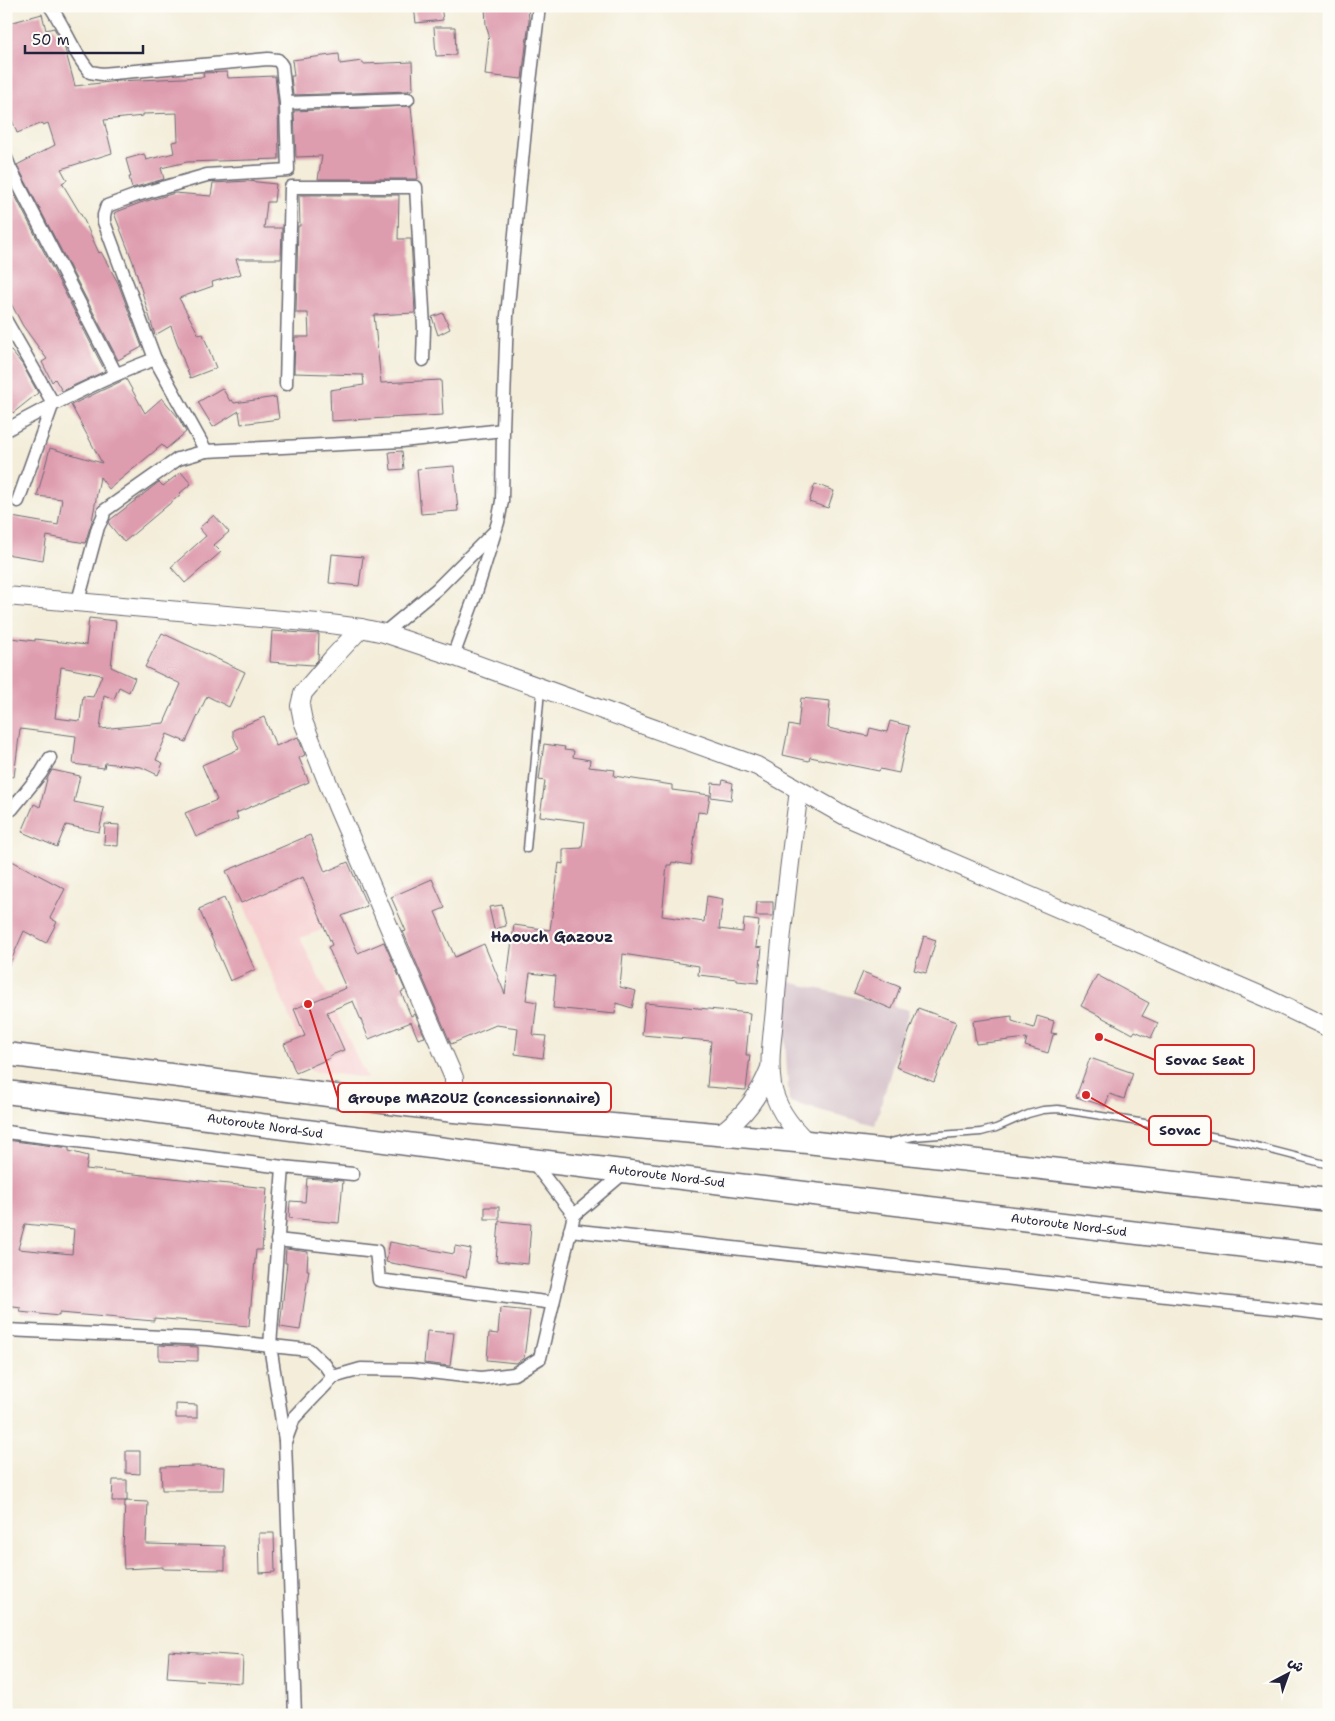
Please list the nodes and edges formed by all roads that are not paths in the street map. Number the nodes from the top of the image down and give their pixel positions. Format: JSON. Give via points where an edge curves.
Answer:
{"nodes":[{"id":1,"x":50,"y":6,"type":"edge"},
{"id":2,"x":539,"y":6,"type":"edge"},
{"id":3,"x":408,"y":99,"type":"dead end"},
{"id":4,"x":286,"y":103,"type":"junction"},
{"id":5,"x":6,"y":158,"type":"edge"},
{"id":6,"x":288,"y":170,"type":"junction"},
{"id":7,"x":291,"y":187,"type":"junction"},
{"id":8,"x":6,"y":321,"type":"edge"},
{"id":9,"x":155,"y":359,"type":"junction"},
{"id":10,"x":423,"y":360,"type":"dead end"},
{"id":11,"x":116,"y":374,"type":"junction"},
{"id":12,"x":286,"y":384,"type":"dead end"},
{"id":13,"x":53,"y":403,"type":"junction"},
{"id":14,"x":6,"y":430,"type":"edge"},
{"id":15,"x":503,"y":430,"type":"junction"},
{"id":16,"x":206,"y":451,"type":"junction"},
{"id":17,"x":18,"y":501,"type":"dead end"},
{"id":18,"x":495,"y":532,"type":"junction"},
{"id":19,"x":6,"y":596,"type":"edge"},
{"id":20,"x":78,"y":601,"type":"junction"},
{"id":21,"x":361,"y":628,"type":"junction"},
{"id":22,"x":384,"y":634,"type":"junction"},
{"id":23,"x":453,"y":656,"type":"junction"},
{"id":24,"x":542,"y":689,"type":"junction"},
{"id":25,"x":50,"y":758,"type":"dead end"},
{"id":26,"x":799,"y":790,"type":"junction"},
{"id":27,"x":6,"y":810,"type":"edge"},
{"id":28,"x":527,"y":849,"type":"dead end"},
{"id":29,"x":1329,"y":1028,"type":"edge"},
{"id":30,"x":6,"y":1054,"type":"edge"},
{"id":31,"x":770,"y":1067,"type":"junction"},
{"id":32,"x":6,"y":1092,"type":"edge"},
{"id":33,"x":454,"y":1111,"type":"junction"},
{"id":34,"x":6,"y":1132,"type":"edge"},
{"id":35,"x":719,"y":1134,"type":"junction"},
{"id":36,"x":807,"y":1142,"type":"junction"},
{"id":37,"x":869,"y":1148,"type":"junction"},
{"id":38,"x":531,"y":1160,"type":"junction"},
{"id":39,"x":1329,"y":1166,"type":"edge"},
{"id":40,"x":283,"y":1167,"type":"junction"},
{"id":41,"x":626,"y":1171,"type":"junction"},
{"id":42,"x":353,"y":1174,"type":"dead end"},
{"id":43,"x":1329,"y":1200,"type":"edge"},
{"id":44,"x":574,"y":1214,"type":"junction"},
{"id":45,"x":570,"y":1230,"type":"junction"},
{"id":46,"x":277,"y":1240,"type":"junction"},
{"id":47,"x":1329,"y":1256,"type":"edge"},
{"id":48,"x":553,"y":1302,"type":"junction"},
{"id":49,"x":1329,"y":1314,"type":"edge"},
{"id":50,"x":6,"y":1330,"type":"edge"},
{"id":51,"x":270,"y":1346,"type":"junction"},
{"id":52,"x":333,"y":1377,"type":"junction"},
{"id":53,"x":285,"y":1442,"type":"junction"},
{"id":54,"x":295,"y":1715,"type":"edge"}],
"edges":[{"from":1,"to":4,"type":"street","via":[[90,72],[102,74],[278,60],[282,66]]},
{"from":2,"to":15,"type":"street","via":[[507,316]]},
{"from":3,"to":4,"type":"street"},
{"from":4,"to":6,"type":"street"},
{"from":5,"to":11,"type":"street"},
{"from":6,"to":7,"type":"street"},
{"from":6,"to":9,"type":"street","via":[[207,175],[107,206],[104,222]]},
{"from":7,"to":10,"type":"street","via":[[416,187]]},
{"from":7,"to":12,"type":"street"},
{"from":8,"to":13,"type":"street"},
{"from":9,"to":11,"type":"street"},
{"from":9,"to":16,"type":"street"},
{"from":11,"to":13,"type":"street"},
{"from":13,"to":14,"type":"street"},
{"from":13,"to":17,"type":"street"},
{"from":15,"to":16,"type":"street","via":[[402,441]]},
{"from":15,"to":18,"type":"street","via":[[502,502]]},
{"from":16,"to":20,"type":"street","via":[[178,459],[104,511]]},
{"from":18,"to":22,"type":"street","via":[[437,590]]},
{"from":18,"to":23,"type":"street"},
{"from":19,"to":20,"type":"street"},
{"from":20,"to":21,"type":"street"},
{"from":21,"to":22,"type":"street"},
{"from":21,"to":33,"type":"street","via":[[303,693],[300,706],[337,806],[454,1078]]},
{"from":22,"to":23,"type":"street"},
{"from":23,"to":24,"type":"street"},
{"from":24,"to":26,"type":"street","via":[[757,766]]},
{"from":24,"to":28,"type":"lane"},
{"from":25,"to":27,"type":"street","via":[[12,809]]},
{"from":26,"to":29,"type":"street","via":[[847,817]]},
{"from":26,"to":31,"type":"street","via":[[778,964]]},
{"from":30,"to":33,"type":"highway"},
{"from":31,"to":35,"type":"street","via":[[764,1083],[745,1112]]},
{"from":31,"to":36,"type":"street","via":[[776,1101],[794,1130]]},
{"from":32,"to":38,"type":"highway","name":"Autoroute Nord-Sud"},
{"from":33,"to":35,"type":"highway"},
{"from":34,"to":40,"type":"street"},
{"from":35,"to":36,"type":"highway"},
{"from":36,"to":37,"type":"highway"},
{"from":37,"to":39,"type":"lane","via":[[914,1137],[981,1132],[1028,1114],[1058,1109],[1237,1141]]},
{"from":37,"to":43,"type":"highway"},
{"from":38,"to":41,"type":"highway","name":"Autoroute Nord-Sud"},
{"from":38,"to":44,"type":"street"},
{"from":40,"to":42,"type":"street"},
{"from":40,"to":46,"type":"street"},
{"from":41,"to":44,"type":"street"},
{"from":41,"to":47,"type":"highway","name":"Autoroute Nord-Sud"},
{"from":44,"to":45,"type":"street"},
{"from":45,"to":48,"type":"street"},
{"from":45,"to":49,"type":"street"},
{"from":46,"to":48,"type":"street","via":[[376,1251],[379,1280]]},
{"from":46,"to":51,"type":"street"},
{"from":48,"to":52,"type":"street","via":[[540,1358],[514,1374],[481,1378],[413,1370],[361,1369]]},
{"from":50,"to":51,"type":"street","via":[[208,1339]]},
{"from":51,"to":52,"type":"street","via":[[309,1350]]},
{"from":51,"to":53,"type":"street"},
{"from":52,"to":53,"type":"street","via":[[294,1418]]},
{"from":53,"to":54,"type":"street"}]}
